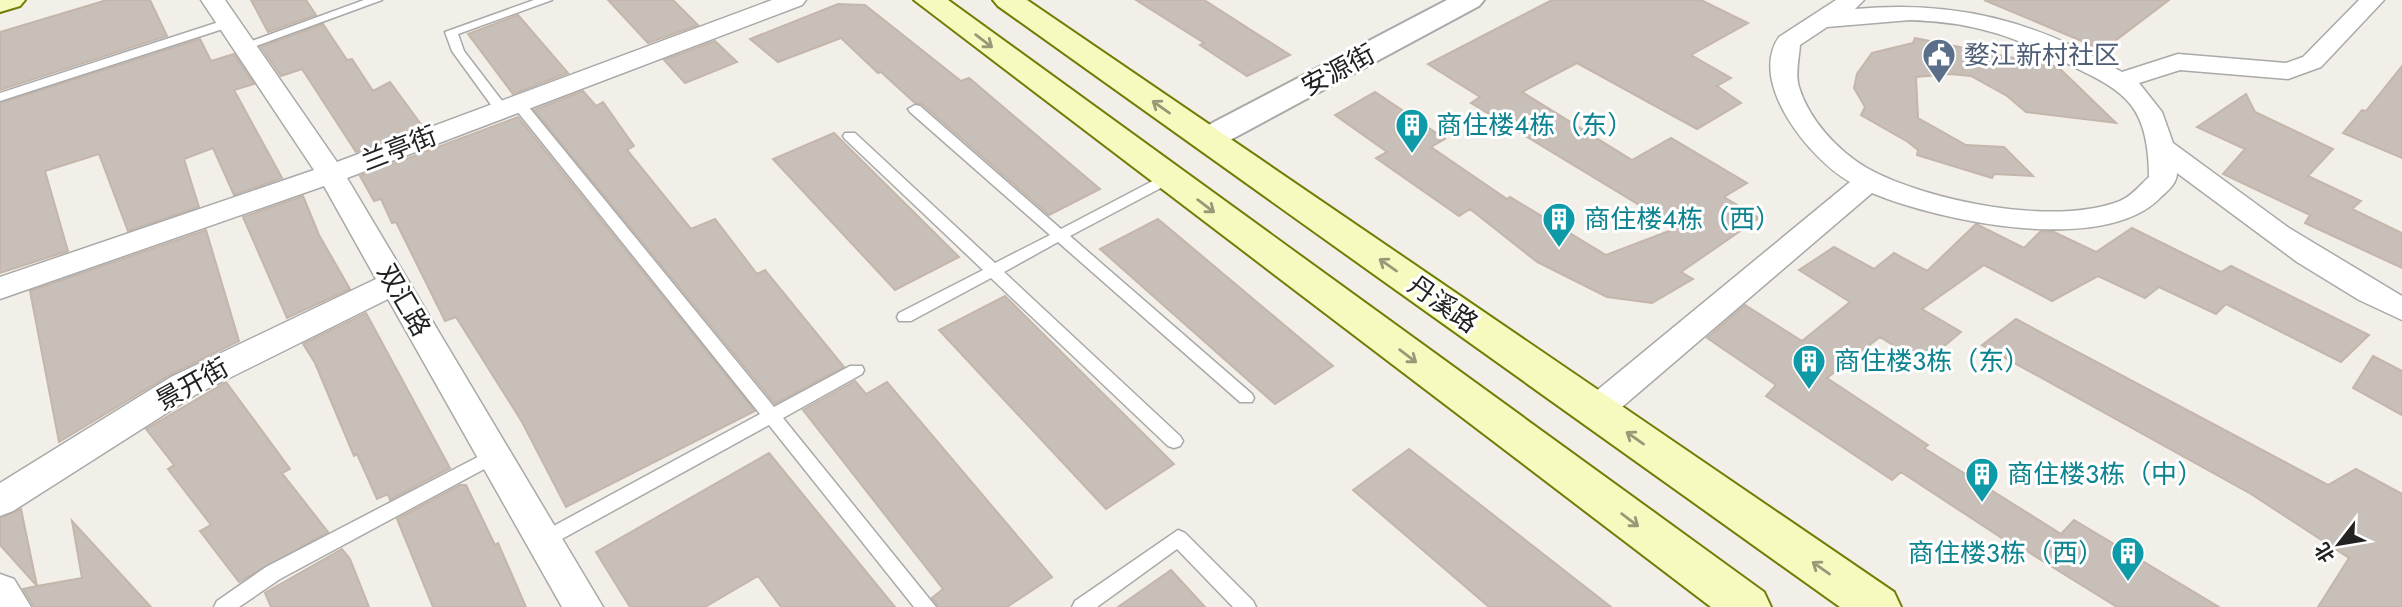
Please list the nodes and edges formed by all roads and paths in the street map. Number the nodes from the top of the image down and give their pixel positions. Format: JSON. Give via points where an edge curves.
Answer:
{"nodes":[{"id":1,"x":10,"y":0,"type":"edge"},
{"id":2,"x":376,"y":0,"type":"edge"},
{"id":3,"x":545,"y":0,"type":"edge"},
{"id":4,"x":794,"y":0,"type":"edge"},
{"id":5,"x":929,"y":0,"type":"edge"},
{"id":6,"x":1008,"y":0,"type":"edge"},
{"id":7,"x":1469,"y":0,"type":"edge"},
{"id":8,"x":1852,"y":0,"type":"edge"},
{"id":9,"x":2372,"y":0,"type":"edge"},
{"id":10,"x":0,"y":3,"type":"edge"},
{"id":11,"x":344,"y":5,"type":"edge"},
{"id":12,"x":1821,"y":21,"type":"junction"},
{"id":13,"x":228,"y":23,"type":"edge"},
{"id":14,"x":2117,"y":82,"type":"junction"},
{"id":15,"x":0,"y":97,"type":"edge"},
{"id":16,"x":510,"y":106,"type":"junction"},
{"id":17,"x":915,"y":109,"type":"dead end"},
{"id":18,"x":850,"y":136,"type":"dead end"},
{"id":19,"x":1207,"y":139,"type":"junction"},
{"id":20,"x":2163,"y":148,"type":"junction"},
{"id":21,"x":331,"y":174,"type":"junction"},
{"id":22,"x":1169,"y":178,"type":"junction"},
{"id":23,"x":1871,"y":179,"type":"junction"},
{"id":24,"x":1060,"y":235,"type":"junction"},
{"id":25,"x":993,"y":271,"type":"junction"},
{"id":26,"x":394,"y":283,"type":"junction"},
{"id":27,"x":0,"y":288,"type":"edge"},
{"id":28,"x":2402,"y":309,"type":"edge"},
{"id":29,"x":905,"y":317,"type":"dead end"},
{"id":30,"x":856,"y":370,"type":"dead end"},
{"id":31,"x":1246,"y":398,"type":"dead end"},
{"id":32,"x":1596,"y":410,"type":"junction"},
{"id":33,"x":772,"y":416,"type":"junction"},
{"id":34,"x":1174,"y":442,"type":"dead end"},
{"id":35,"x":495,"y":455,"type":"junction"},
{"id":36,"x":0,"y":502,"type":"edge"},
{"id":37,"x":544,"y":540,"type":"junction"},
{"id":38,"x":0,"y":591,"type":"edge"},
{"id":39,"x":11,"y":607,"type":"edge"},
{"id":40,"x":224,"y":607,"type":"edge"},
{"id":41,"x":583,"y":607,"type":"edge"},
{"id":42,"x":926,"y":607,"type":"edge"},
{"id":43,"x":1083,"y":607,"type":"edge"},
{"id":44,"x":1246,"y":607,"type":"edge"},
{"id":45,"x":1747,"y":607,"type":"edge"},
{"id":46,"x":1877,"y":607,"type":"edge"}],
"edges":[{"from":1,"to":10,"type":"main road"},
{"from":2,"to":11,"type":"lane"},
{"from":3,"to":16,"type":"lane","via":[[451,32],[458,51]]},
{"from":4,"to":16,"type":"street","name":"兰亭街"},
{"from":5,"to":22,"type":"main road","one_way":true},
{"from":19,"to":6,"type":"main road","name":"丹溪路","one_way":true},
{"from":7,"to":19,"type":"street","name":"安源街"},
{"from":8,"to":12,"type":"street"},
{"from":9,"to":14,"type":"street","via":[[2312,62],[2288,71],[2178,62]]},
{"from":11,"to":13,"type":"lane"},
{"from":12,"to":14,"type":"street","via":[[1891,11],[2001,24],[2054,46]]},
{"from":12,"to":23,"type":"street","via":[[1788,42],[1786,87],[1811,135],[1857,174]]},
{"from":13,"to":15,"type":"lane"},
{"from":13,"to":21,"type":"street","name":"双汇路"},
{"from":14,"to":20,"type":"street","via":[[2144,102]]},
{"from":16,"to":21,"type":"street","name":"兰亭街"},
{"from":16,"to":33,"type":"lane"},
{"from":17,"to":24,"type":"lane"},
{"from":18,"to":25,"type":"lane"},
{"from":32,"to":19,"type":"main road","name":"丹溪路","one_way":true},
{"from":20,"to":23,"type":"street","via":[[2163,179],[2133,206],[2082,220],[2006,218],[1930,204]]},
{"from":20,"to":28,"type":"street","via":[[2253,219]]},
{"from":21,"to":26,"type":"street","name":"双汇路"},
{"from":21,"to":27,"type":"street","name":"兰亭街"},
{"from":22,"to":24,"type":"lane"},
{"from":22,"to":45,"type":"main road","one_way":true},
{"from":23,"to":32,"type":"street"},
{"from":24,"to":25,"type":"lane"},
{"from":24,"to":31,"type":"lane"},
{"from":25,"to":29,"type":"lane"},
{"from":25,"to":34,"type":"lane"},
{"from":26,"to":35,"type":"street","name":"双汇路"},
{"from":26,"to":36,"type":"street","name":"景开街","via":[[183,386]]},
{"from":30,"to":33,"type":"lane"},
{"from":46,"to":32,"type":"main road","name":"丹溪路","one_way":true},
{"from":33,"to":37,"type":"lane"},
{"from":33,"to":42,"type":"lane"},
{"from":35,"to":37,"type":"street","name":"双汇路"},
{"from":35,"to":40,"type":"lane","via":[[273,573]]},
{"from":37,"to":41,"type":"street","name":"双汇路"},
{"from":38,"to":39,"type":"street"},
{"from":43,"to":44,"type":"lane","via":[[1178,538]]}]}
